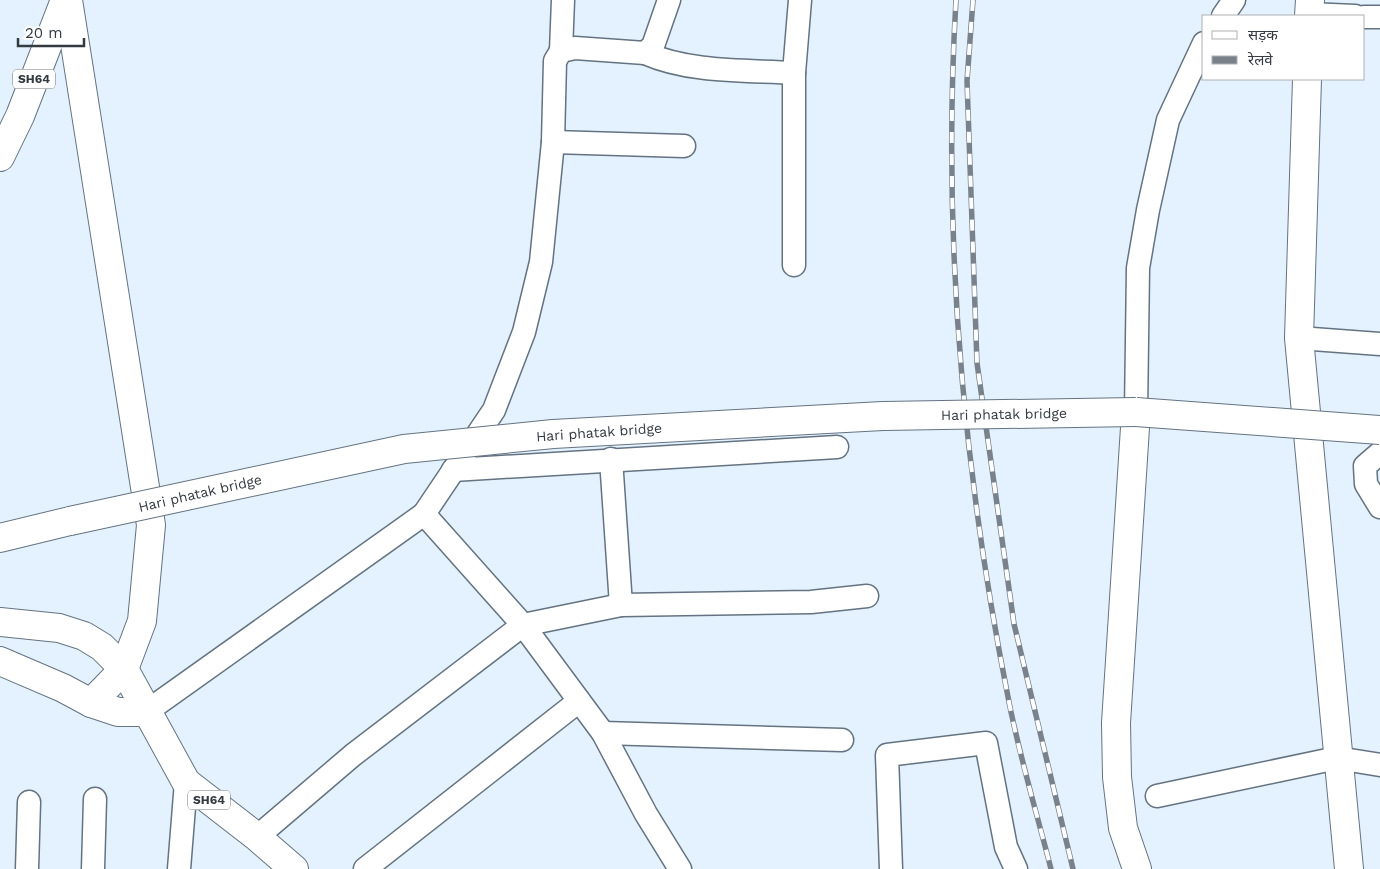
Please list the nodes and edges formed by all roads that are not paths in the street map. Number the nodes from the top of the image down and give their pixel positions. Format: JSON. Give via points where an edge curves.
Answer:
{"nodes":[{"id":1,"x":67,"y":0,"type":"edge"},
{"id":2,"x":562,"y":0,"type":"edge"},
{"id":3,"x":669,"y":0,"type":"edge"},
{"id":4,"x":800,"y":0,"type":"edge"},
{"id":5,"x":1234,"y":0,"type":"edge"},
{"id":6,"x":1309,"y":10,"type":"edge"},
{"id":7,"x":1224,"y":15,"type":"edge"},
{"id":8,"x":1347,"y":15,"type":"edge"},
{"id":9,"x":1365,"y":17,"type":"edge"},
{"id":10,"x":1380,"y":17,"type":"edge"},
{"id":11,"x":1202,"y":47,"type":"edge"},
{"id":12,"x":561,"y":51,"type":"junction"},
{"id":13,"x":645,"y":53,"type":"junction"},
{"id":14,"x":794,"y":72,"type":"junction"},
{"id":15,"x":1307,"y":80,"type":"edge"},
{"id":16,"x":553,"y":142,"type":"junction"},
{"id":17,"x":684,"y":146,"type":"dead end"},
{"id":18,"x":0,"y":158,"type":"edge"},
{"id":19,"x":794,"y":265,"type":"dead end"},
{"id":20,"x":1299,"y":338,"type":"junction"},
{"id":21,"x":1380,"y":344,"type":"edge"},
{"id":22,"x":1136,"y":412,"type":"junction"},
{"id":23,"x":1380,"y":430,"type":"edge"},
{"id":24,"x":837,"y":447,"type":"dead end"},
{"id":25,"x":1380,"y":453,"type":"edge"},
{"id":26,"x":611,"y":459,"type":"junction"},
{"id":27,"x":453,"y":470,"type":"junction"},
{"id":28,"x":1380,"y":507,"type":"edge"},
{"id":29,"x":424,"y":514,"type":"junction"},
{"id":30,"x":0,"y":538,"type":"edge"},
{"id":31,"x":868,"y":596,"type":"dead end"},
{"id":32,"x":621,"y":604,"type":"junction"},
{"id":33,"x":0,"y":622,"type":"edge"},
{"id":34,"x":523,"y":626,"type":"junction"},
{"id":35,"x":0,"y":661,"type":"edge"},
{"id":36,"x":124,"y":669,"type":"junction"},
{"id":37,"x":579,"y":701,"type":"junction"},
{"id":38,"x":92,"y":703,"type":"junction"},
{"id":39,"x":146,"y":712,"type":"junction"},
{"id":40,"x":603,"y":733,"type":"junction"},
{"id":41,"x":842,"y":740,"type":"dead end"},
{"id":42,"x":1337,"y":758,"type":"junction"},
{"id":43,"x":1380,"y":764,"type":"edge"},
{"id":44,"x":186,"y":782,"type":"junction"},
{"id":45,"x":1157,"y":796,"type":"dead end"},
{"id":46,"x":95,"y":799,"type":"dead end"},
{"id":47,"x":29,"y":802,"type":"dead end"},
{"id":48,"x":257,"y":837,"type":"junction"},
{"id":49,"x":26,"y":869,"type":"edge"},
{"id":50,"x":93,"y":869,"type":"edge"},
{"id":51,"x":179,"y":869,"type":"edge"},
{"id":52,"x":294,"y":869,"type":"edge"},
{"id":53,"x":365,"y":869,"type":"edge"},
{"id":54,"x":680,"y":869,"type":"edge"},
{"id":55,"x":891,"y":869,"type":"edge"},
{"id":56,"x":1016,"y":869,"type":"edge"},
{"id":57,"x":1137,"y":869,"type":"edge"},
{"id":58,"x":1349,"y":869,"type":"edge"}],
"edges":[{"from":1,"to":18,"type":"main road","number":"SH64"},
{"from":1,"to":36,"type":"main road","via":[[151,525],[142,621]]},
{"from":2,"to":12,"type":"street"},
{"from":3,"to":13,"type":"street","via":[[653,46]]},
{"from":4,"to":14,"type":"street"},
{"from":5,"to":7,"type":"street"},
{"from":6,"to":8,"type":"street"},
{"from":9,"to":10,"type":"street"},
{"from":11,"to":22,"type":"street","via":[[1168,120],[1148,210],[1138,268]]},
{"from":12,"to":13,"type":"street","via":[[575,48]]},
{"from":12,"to":16,"type":"street","via":[[555,61]]},
{"from":13,"to":14,"type":"street","via":[[667,61],[720,68]]},
{"from":14,"to":19,"type":"street"},
{"from":15,"to":20,"type":"main road"},
{"from":16,"to":17,"type":"street"},
{"from":16,"to":27,"type":"street","via":[[541,262],[524,332],[494,410]]},
{"from":20,"to":21,"type":"street"},
{"from":20,"to":42,"type":"main road"},
{"from":22,"to":23,"type":"main road","name":"Hari phatak bridge","bridge":true},
{"from":22,"to":30,"type":"main road","name":"Hari phatak bridge","bridge":true,"via":[[883,416],[553,434],[404,449]]},
{"from":22,"to":57,"type":"main road","via":[[1116,723],[1117,777],[1123,828]]},
{"from":24,"to":26,"type":"street"},
{"from":25,"to":28,"type":"street","via":[[1365,466],[1366,484]]},
{"from":26,"to":27,"type":"street"},
{"from":26,"to":32,"type":"street"},
{"from":27,"to":29,"type":"street"},
{"from":29,"to":34,"type":"street"},
{"from":29,"to":39,"type":"street"},
{"from":31,"to":32,"type":"street","via":[[811,602]]},
{"from":32,"to":34,"type":"street"},
{"from":33,"to":36,"type":"main road","number":"SH64","via":[[59,628],[84,636],[102,647]]},
{"from":34,"to":37,"type":"street"},
{"from":34,"to":48,"type":"street","via":[[353,755]]},
{"from":35,"to":38,"type":"main road"},
{"from":36,"to":38,"type":"main road"},
{"from":36,"to":39,"type":"main road","number":"SH64"},
{"from":37,"to":40,"type":"street"},
{"from":37,"to":53,"type":"street"},
{"from":38,"to":39,"type":"main road","via":[[118,712]]},
{"from":39,"to":44,"type":"main road","number":"SH64"},
{"from":40,"to":41,"type":"street"},
{"from":40,"to":54,"type":"street"},
{"from":42,"to":43,"type":"street"},
{"from":42,"to":45,"type":"street"},
{"from":42,"to":58,"type":"main road"},
{"from":44,"to":48,"type":"main road","number":"SH64"},
{"from":44,"to":51,"type":"street"},
{"from":46,"to":50,"type":"street"},
{"from":47,"to":49,"type":"street"},
{"from":48,"to":52,"type":"main road","number":"SH64"},
{"from":55,"to":56,"type":"street","via":[[887,756],[986,743],[1006,846]]}]}
